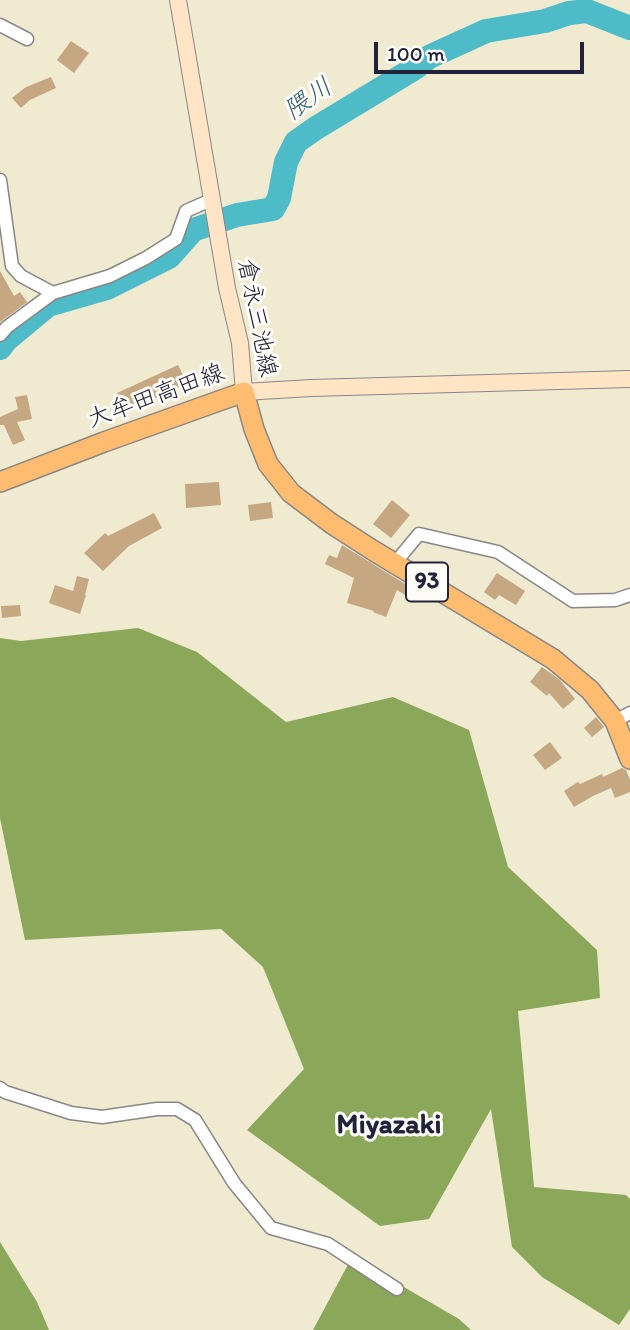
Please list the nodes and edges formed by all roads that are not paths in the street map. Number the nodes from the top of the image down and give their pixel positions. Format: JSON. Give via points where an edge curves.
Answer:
{"nodes":[{"id":1,"x":178,"y":0,"type":"edge"},
{"id":2,"x":0,"y":25,"type":"edge"},
{"id":3,"x":27,"y":38,"type":"dead end"},
{"id":4,"x":0,"y":180,"type":"edge"},
{"id":5,"x":211,"y":200,"type":"junction"},
{"id":6,"x":53,"y":293,"type":"junction"},
{"id":7,"x":0,"y":335,"type":"edge"},
{"id":8,"x":630,"y":379,"type":"edge"},
{"id":9,"x":244,"y":392,"type":"junction"},
{"id":10,"x":0,"y":482,"type":"edge"},
{"id":11,"x":395,"y":564,"type":"junction"},
{"id":12,"x":630,"y":595,"type":"edge"},
{"id":13,"x":623,"y":717,"type":"edge"},
{"id":14,"x":630,"y":759,"type":"edge"},
{"id":15,"x":0,"y":1088,"type":"edge"},
{"id":16,"x":397,"y":1289,"type":"dead end"}],
"edges":[{"from":1,"to":5,"type":"main road","name":"倉永三池線"},
{"from":2,"to":3,"type":"street"},
{"from":4,"to":6,"type":"street","via":[[12,267]]},
{"from":5,"to":6,"type":"street","via":[[186,211],[176,239],[146,258],[110,276]]},
{"from":5,"to":9,"type":"main road","name":"倉永三池線","via":[[240,343]]},
{"from":6,"to":7,"type":"street"},
{"from":8,"to":9,"type":"main road","name":"倉永三池線"},
{"from":9,"to":10,"type":"main road","name":"大牟田高田線"},
{"from":9,"to":11,"type":"main road","name":"大牟田高田線","number":"93","via":[[268,464],[291,493]]},
{"from":11,"to":12,"type":"street","via":[[419,534],[498,552],[573,601]]},
{"from":11,"to":13,"type":"main road","name":"大牟田高田線","number":"93","via":[[552,659]]},
{"from":13,"to":14,"type":"main road","name":"大牟田高田線","number":"93"},
{"from":15,"to":16,"type":"street","via":[[71,1113],[102,1117],[177,1109],[195,1120],[234,1183],[271,1228],[328,1244]]}]}
